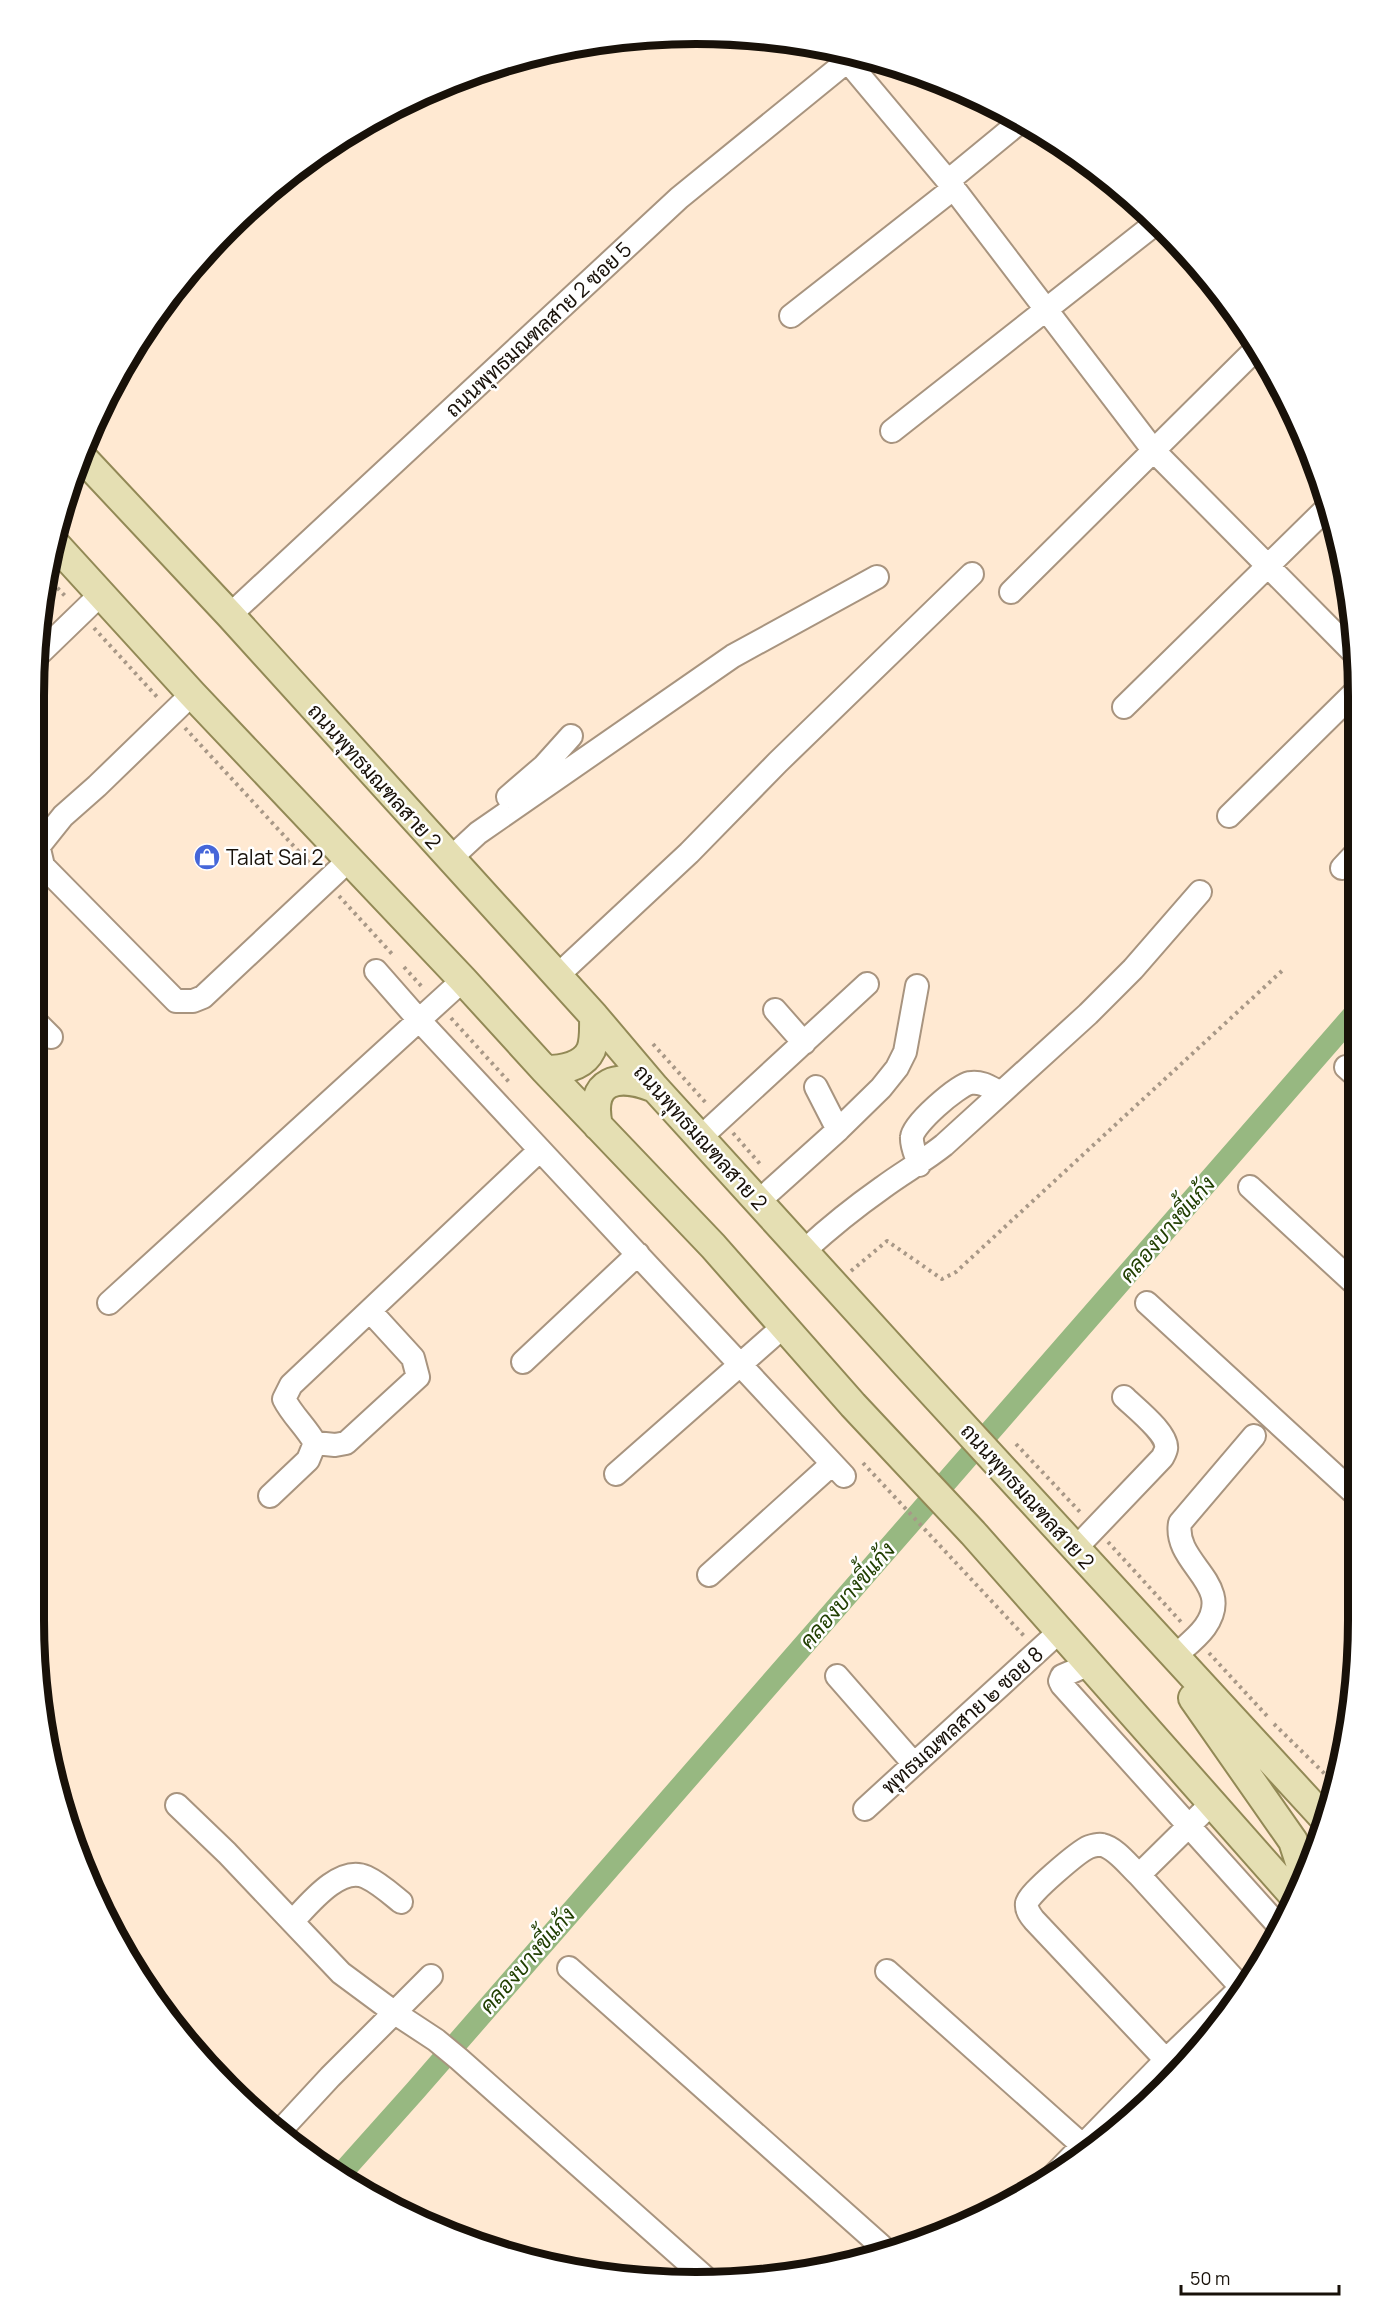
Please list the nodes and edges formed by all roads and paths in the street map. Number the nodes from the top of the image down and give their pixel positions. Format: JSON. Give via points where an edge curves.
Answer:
{"nodes":[{"id":1,"x":841,"y":60,"type":"edge"},
{"id":2,"x":854,"y":64,"type":"edge"},
{"id":3,"x":1015,"y":127,"type":"edge"},
{"id":4,"x":951,"y":184,"type":"junction"},
{"id":5,"x":1150,"y":227,"type":"edge"},
{"id":6,"x":1046,"y":310,"type":"junction"},
{"id":7,"x":791,"y":316,"type":"dead end"},
{"id":8,"x":1251,"y":354,"type":"edge"},
{"id":9,"x":892,"y":431,"type":"dead end"},
{"id":10,"x":1154,"y":451,"type":"junction"},
{"id":11,"x":87,"y":462,"type":"edge"},
{"id":12,"x":1321,"y":514,"type":"edge"},
{"id":13,"x":60,"y":550,"type":"edge"},
{"id":14,"x":1268,"y":566,"type":"junction"},
{"id":15,"x":972,"y":574,"type":"dead end"},
{"id":16,"x":877,"y":577,"type":"dead end"},
{"id":17,"x":1011,"y":592,"type":"dead end"},
{"id":18,"x":100,"y":594,"type":"junction"},
{"id":19,"x":230,"y":615,"type":"junction"},
{"id":20,"x":1345,"y":644,"type":"edge"},
{"id":21,"x":46,"y":648,"type":"edge"},
{"id":22,"x":192,"y":694,"type":"junction"},
{"id":23,"x":1348,"y":699,"type":"edge"},
{"id":24,"x":1124,"y":707,"type":"dead end"},
{"id":25,"x":571,"y":736,"type":"dead end"},
{"id":26,"x":1229,"y":816,"type":"dead end"},
{"id":27,"x":44,"y":841,"type":"edge"},
{"id":28,"x":447,"y":855,"type":"junction"},
{"id":29,"x":349,"y":860,"type":"junction"},
{"id":30,"x":44,"y":866,"type":"edge"},
{"id":31,"x":1200,"y":892,"type":"dead end"},
{"id":32,"x":1284,"y":969,"type":"dead end"},
{"id":33,"x":376,"y":971,"type":"dead end"},
{"id":34,"x":557,"y":976,"type":"junction"},
{"id":35,"x":463,"y":980,"type":"junction"},
{"id":36,"x":867,"y":984,"type":"dead end"},
{"id":37,"x":917,"y":986,"type":"dead end"},
{"id":38,"x":774,"y":1010,"type":"dead end"},
{"id":39,"x":594,"y":1016,"type":"junction"},
{"id":40,"x":419,"y":1020,"type":"junction"},
{"id":41,"x":804,"y":1043,"type":"junction"},
{"id":42,"x":545,"y":1070,"type":"junction"},
{"id":43,"x":816,"y":1087,"type":"dead end"},
{"id":44,"x":655,"y":1088,"type":"junction"},
{"id":45,"x":1001,"y":1093,"type":"junction"},
{"id":46,"x":598,"y":1126,"type":"junction"},
{"id":47,"x":838,"y":1130,"type":"junction"},
{"id":48,"x":700,"y":1137,"type":"junction"},
{"id":49,"x":540,"y":1150,"type":"junction"},
{"id":50,"x":919,"y":1165,"type":"junction"},
{"id":51,"x":1250,"y":1187,"type":"dead end"},
{"id":52,"x":759,"y":1201,"type":"junction"},
{"id":53,"x":805,"y":1250,"type":"junction"},
{"id":54,"x":638,"y":1254,"type":"junction"},
{"id":55,"x":1348,"y":1277,"type":"edge"},
{"id":56,"x":834,"y":1284,"type":"junction"},
{"id":57,"x":109,"y":1303,"type":"dead end"},
{"id":58,"x":1147,"y":1303,"type":"dead end"},
{"id":59,"x":370,"y":1311,"type":"junction"},
{"id":60,"x":784,"y":1326,"type":"junction"},
{"id":61,"x":523,"y":1362,"type":"dead end"},
{"id":62,"x":740,"y":1365,"type":"junction"},
{"id":63,"x":1124,"y":1397,"type":"dead end"},
{"id":64,"x":1254,"y":1436,"type":"dead end"},
{"id":65,"x":315,"y":1443,"type":"junction"},
{"id":66,"x":861,"y":1461,"type":"dead end"},
{"id":67,"x":616,"y":1474,"type":"dead end"},
{"id":68,"x":1348,"y":1487,"type":"edge"},
{"id":69,"x":270,"y":1496,"type":"dead end"},
{"id":70,"x":1076,"y":1548,"type":"junction"},
{"id":71,"x":962,"y":1569,"type":"dead end"},
{"id":72,"x":709,"y":1575,"type":"dead end"},
{"id":73,"x":1124,"y":1601,"type":"junction"},
{"id":74,"x":1060,"y":1631,"type":"junction"},
{"id":75,"x":1175,"y":1656,"type":"junction"},
{"id":76,"x":1090,"y":1664,"type":"junction"},
{"id":77,"x":837,"y":1676,"type":"dead end"},
{"id":78,"x":914,"y":1764,"type":"junction"},
{"id":79,"x":1212,"y":1803,"type":"junction"},
{"id":80,"x":177,"y":1805,"type":"dead end"},
{"id":81,"x":865,"y":1809,"type":"dead end"},
{"id":82,"x":1318,"y":1812,"type":"edge"},
{"id":83,"x":1187,"y":1826,"type":"junction"},
{"id":84,"x":1300,"y":1863,"type":"edge"},
{"id":85,"x":1139,"y":1875,"type":"junction"},
{"id":86,"x":1288,"y":1890,"type":"edge"},
{"id":87,"x":401,"y":1902,"type":"dead end"},
{"id":88,"x":1274,"y":1920,"type":"edge"},
{"id":89,"x":293,"y":1921,"type":"junction"},
{"id":90,"x":569,"y":1968,"type":"dead end"},
{"id":91,"x":887,"y":1971,"type":"dead end"},
{"id":92,"x":431,"y":1976,"type":"dead end"},
{"id":93,"x":1238,"y":1982,"type":"edge"},
{"id":94,"x":1216,"y":2012,"type":"edge"},
{"id":95,"x":395,"y":2013,"type":"junction"},
{"id":96,"x":1166,"y":2060,"type":"junction"},
{"id":97,"x":285,"y":2126,"type":"edge"},
{"id":98,"x":1084,"y":2143,"type":"edge"},
{"id":99,"x":1082,"y":2145,"type":"edge"},
{"id":100,"x":880,"y":2244,"type":"edge"},
{"id":101,"x":699,"y":2272,"type":"edge"}],
"edges":[{"from":1,"to":19,"type":"street","name":"ถนนพุทธมณฑลสาย 2 ซอย 5","via":[[679,198]]},
{"from":2,"to":4,"type":"street"},
{"from":3,"to":4,"type":"street"},
{"from":4,"to":6,"type":"street"},
{"from":4,"to":7,"type":"street"},
{"from":5,"to":6,"type":"street"},
{"from":6,"to":9,"type":"street"},
{"from":6,"to":10,"type":"street"},
{"from":8,"to":10,"type":"street"},
{"from":10,"to":14,"type":"street"},
{"from":10,"to":17,"type":"street"},
{"from":11,"to":19,"type":"main road","name":"ถนนพุทธมณฑลสาย 2"},
{"from":12,"to":14,"type":"street"},
{"from":13,"to":18,"type":"main road"},
{"from":14,"to":20,"type":"street"},
{"from":14,"to":24,"type":"street"},
{"from":15,"to":34,"type":"street","via":[[689,853]]},
{"from":16,"to":28,"type":"street","via":[[733,656]]},
{"from":18,"to":21,"type":"street"},
{"from":18,"to":22,"type":"main road"},
{"from":19,"to":28,"type":"main road","name":"ถนนพุทธมณฑลสาย 2"},
{"from":22,"to":27,"type":"street","via":[[63,816]]},
{"from":22,"to":29,"type":"main road"},
{"from":23,"to":26,"type":"street"},
{"from":25,"to":28,"type":"street"},
{"from":28,"to":34,"type":"main road","name":"ถนนพุทธมณฑลสาย 2"},
{"from":29,"to":30,"type":"street","via":[[203,997],[193,1001],[176,1001]]},
{"from":29,"to":35,"type":"main road"},
{"from":31,"to":45,"type":"street","via":[[1118,984]]},
{"from":32,"to":56,"type":"path","via":[[956,1272],[942,1279],[887,1241]]},
{"from":33,"to":40,"type":"street"},
{"from":34,"to":39,"type":"main road","name":"ถนนพุทธมณฑลสาย 2"},
{"from":35,"to":40,"type":"street"},
{"from":35,"to":42,"type":"main road"},
{"from":36,"to":41,"type":"street"},
{"from":37,"to":47,"type":"street","via":[[905,1052],[897,1068]]},
{"from":38,"to":41,"type":"street"},
{"from":39,"to":42,"type":"main road","via":[[593,1039],[587,1055],[562,1070]]},
{"from":39,"to":44,"type":"main road","name":"ถนนพุทธมณฑลสาย 2"},
{"from":40,"to":49,"type":"street"},
{"from":40,"to":57,"type":"street"},
{"from":41,"to":48,"type":"street"},
{"from":42,"to":46,"type":"main road"},
{"from":43,"to":47,"type":"street"},
{"from":44,"to":46,"type":"main road","via":[[630,1079],[609,1085],[595,1099]]},
{"from":44,"to":48,"type":"main road","name":"ถนนพุทธมณฑลสาย 2"},
{"from":45,"to":50,"type":"street"},
{"from":45,"to":50,"type":"street","via":[[972,1083],[939,1104],[912,1136]]},
{"from":46,"to":60,"type":"main road"},
{"from":47,"to":52,"type":"street"},
{"from":48,"to":52,"type":"main road","name":"ถนนพุทธมณฑลสาย 2"},
{"from":49,"to":54,"type":"street"},
{"from":49,"to":59,"type":"street"},
{"from":50,"to":53,"type":"street","via":[[834,1224]]},
{"from":51,"to":55,"type":"street"},
{"from":52,"to":53,"type":"main road","name":"ถนนพุทธมณฑลสาย 2"},
{"from":53,"to":56,"type":"main road","name":"ถนนพุทธมณฑลสาย 2"},
{"from":54,"to":61,"type":"street"},
{"from":54,"to":62,"type":"street"},
{"from":56,"to":70,"type":"main road","name":"ถนนพุทธมณฑลสาย 2"},
{"from":58,"to":68,"type":"street"},
{"from":59,"to":65,"type":"street","via":[[291,1385],[284,1399]]},
{"from":59,"to":65,"type":"street","via":[[413,1358],[418,1377],[346,1443]]},
{"from":60,"to":62,"type":"street"},
{"from":60,"to":74,"type":"main road"},
{"from":62,"to":67,"type":"street"},
{"from":62,"to":72,"type":"street","via":[[838,1470]]},
{"from":63,"to":70,"type":"street","via":[[1161,1433],[1166,1449],[1162,1458]]},
{"from":64,"to":75,"type":"street","via":[[1180,1523],[1184,1549],[1211,1586],[1214,1605],[1206,1627]]},
{"from":65,"to":69,"type":"street","via":[[308,1460]]},
{"from":66,"to":71,"type":"path"},
{"from":70,"to":73,"type":"main road","name":"ถนนพุทธมณฑลสาย 2"},
{"from":73,"to":75,"type":"main road","name":"ถนนพุทธมณฑลสาย 2"},
{"from":73,"to":84,"type":"main road","via":[[1293,1840]]},
{"from":74,"to":76,"type":"main road"},
{"from":74,"to":78,"type":"street","name":"พุทธมณฑลสาย ๒ ซอย 8"},
{"from":75,"to":82,"type":"main road","name":"ถนนพุทธมณฑลสาย 2"},
{"from":76,"to":79,"type":"main road"},
{"from":76,"to":83,"type":"street","via":[[1062,1676],[1062,1685]]},
{"from":77,"to":78,"type":"street"},
{"from":78,"to":81,"type":"street","name":"พุทธมณฑลสาย ๒ ซอย 8"},
{"from":79,"to":83,"type":"street"},
{"from":79,"to":86,"type":"main road"},
{"from":80,"to":89,"type":"street"},
{"from":83,"to":85,"type":"street"},
{"from":83,"to":88,"type":"street"},
{"from":85,"to":93,"type":"street"},
{"from":85,"to":96,"type":"street","via":[[1111,1849],[1101,1844],[1088,1847],[1026,1902],[1034,1920]]},
{"from":87,"to":89,"type":"street","via":[[378,1883],[352,1874],[318,1894]]},
{"from":89,"to":95,"type":"street","via":[[341,1973]]},
{"from":90,"to":100,"type":"street"},
{"from":91,"to":99,"type":"street"},
{"from":92,"to":95,"type":"street"},
{"from":94,"to":96,"type":"street"},
{"from":95,"to":97,"type":"street"},
{"from":95,"to":101,"type":"street","via":[[459,2059]]},
{"from":96,"to":98,"type":"street"}]}
